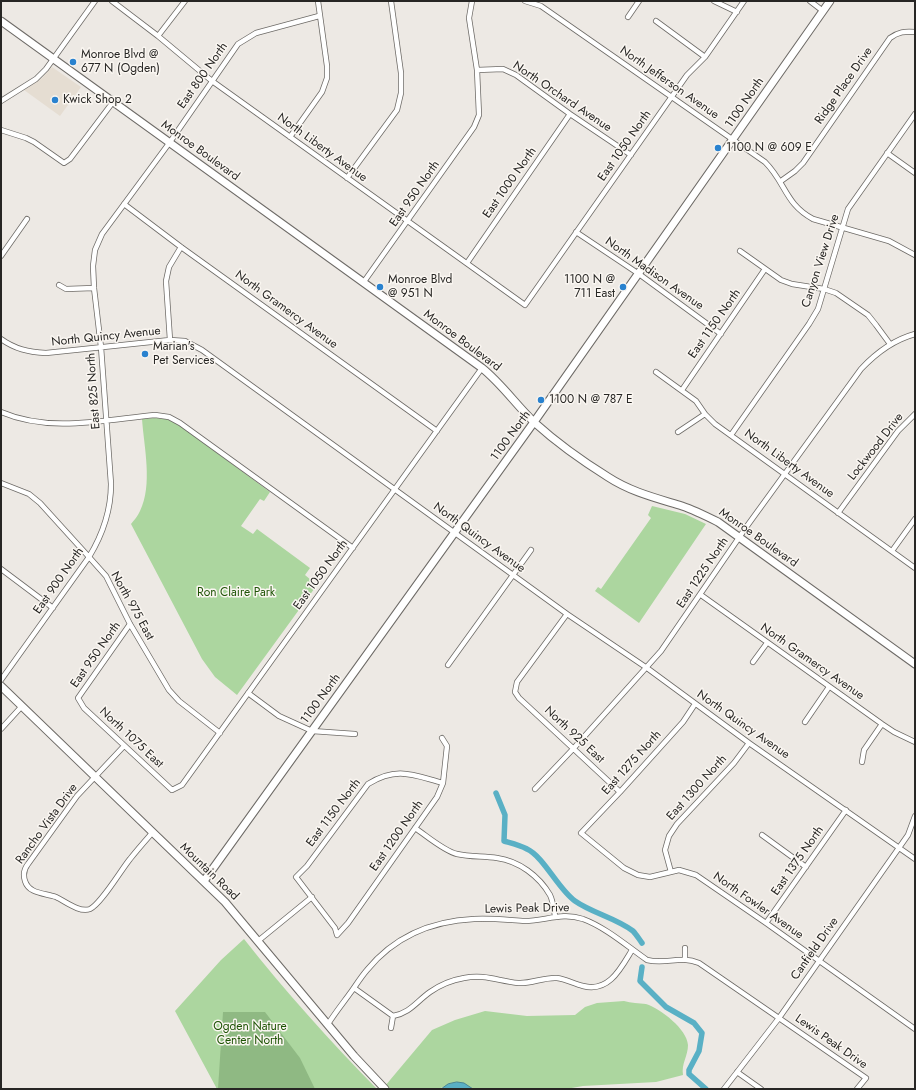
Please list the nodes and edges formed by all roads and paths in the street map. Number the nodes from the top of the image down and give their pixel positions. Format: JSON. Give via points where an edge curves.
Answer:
{"nodes":[{"id":1,"x":95,"y":1,"type":"edge"},
{"id":2,"x":112,"y":1,"type":"edge"},
{"id":3,"x":185,"y":1,"type":"edge"},
{"id":4,"x":318,"y":1,"type":"edge"},
{"id":5,"x":390,"y":1,"type":"edge"},
{"id":6,"x":472,"y":1,"type":"edge"},
{"id":7,"x":525,"y":1,"type":"edge"},
{"id":8,"x":639,"y":1,"type":"edge"},
{"id":9,"x":714,"y":1,"type":"edge"},
{"id":10,"x":744,"y":1,"type":"edge"},
{"id":11,"x":810,"y":1,"type":"edge"},
{"id":12,"x":830,"y":1,"type":"edge"},
{"id":13,"x":824,"y":11,"type":"junction"},
{"id":14,"x":737,"y":12,"type":"junction"},
{"id":15,"x":319,"y":16,"type":"junction"},
{"id":16,"x":628,"y":17,"type":"dead end"},
{"id":17,"x":1,"y":21,"type":"edge"},
{"id":18,"x":656,"y":21,"type":"dead end"},
{"id":19,"x":915,"y":32,"type":"edge"},
{"id":20,"x":158,"y":36,"type":"junction"},
{"id":21,"x":705,"y":57,"type":"junction"},
{"id":22,"x":54,"y":58,"type":"junction"},
{"id":23,"x":477,"y":70,"type":"junction"},
{"id":24,"x":212,"y":81,"type":"junction"},
{"id":25,"x":672,"y":97,"type":"junction"},
{"id":26,"x":1,"y":102,"type":"edge"},
{"id":27,"x":113,"y":102,"type":"junction"},
{"id":28,"x":570,"y":114,"type":"junction"},
{"id":29,"x":915,"y":114,"type":"edge"},
{"id":30,"x":1,"y":130,"type":"edge"},
{"id":31,"x":290,"y":136,"type":"junction"},
{"id":32,"x":733,"y":140,"type":"junction"},
{"id":33,"x":170,"y":142,"type":"junction"},
{"id":34,"x":887,"y":153,"type":"junction"},
{"id":35,"x":631,"y":155,"type":"junction"},
{"id":36,"x":915,"y":173,"type":"edge"},
{"id":37,"x":347,"y":178,"type":"junction"},
{"id":38,"x":781,"y":181,"type":"junction"},
{"id":39,"x":124,"y":204,"type":"junction"},
{"id":40,"x":27,"y":219,"type":"dead end"},
{"id":41,"x":408,"y":221,"type":"junction"},
{"id":42,"x":842,"y":227,"type":"junction"},
{"id":43,"x":576,"y":232,"type":"junction"},
{"id":44,"x":181,"y":247,"type":"junction"},
{"id":45,"x":95,"y":250,"type":"joint"},
{"id":46,"x":740,"y":250,"type":"dead end"},
{"id":47,"x":915,"y":255,"type":"edge"},
{"id":48,"x":1,"y":256,"type":"edge"},
{"id":49,"x":467,"y":263,"type":"junction"},
{"id":50,"x":765,"y":269,"type":"junction"},
{"id":51,"x":639,"y":274,"type":"junction"},
{"id":52,"x":363,"y":283,"type":"junction"},
{"id":53,"x":59,"y":285,"type":"dead end"},
{"id":54,"x":94,"y":288,"type":"junction"},
{"id":55,"x":824,"y":289,"type":"junction"},
{"id":56,"x":525,"y":305,"type":"joint"},
{"id":57,"x":720,"y":334,"type":"junction"},
{"id":58,"x":915,"y":334,"type":"edge"},
{"id":59,"x":1,"y":339,"type":"edge"},
{"id":60,"x":170,"y":340,"type":"junction"},
{"id":61,"x":890,"y":344,"type":"junction"},
{"id":62,"x":101,"y":347,"type":"junction"},
{"id":63,"x":482,"y":368,"type":"junction"},
{"id":64,"x":656,"y":372,"type":"dead end"},
{"id":65,"x":682,"y":390,"type":"junction"},
{"id":66,"x":1,"y":412,"type":"edge"},
{"id":67,"x":705,"y":414,"type":"junction"},
{"id":68,"x":915,"y":414,"type":"edge"},
{"id":69,"x":107,"y":419,"type":"junction"},
{"id":70,"x":534,"y":422,"type":"junction"},
{"id":71,"x":437,"y":431,"type":"junction"},
{"id":72,"x":678,"y":432,"type":"dead end"},
{"id":73,"x":731,"y":435,"type":"junction"},
{"id":74,"x":785,"y":473,"type":"junction"},
{"id":75,"x":1,"y":483,"type":"edge"},
{"id":76,"x":111,"y":484,"type":"joint"},
{"id":77,"x":395,"y":490,"type":"junction"},
{"id":78,"x":838,"y":513,"type":"junction"},
{"id":79,"x":915,"y":519,"type":"edge"},
{"id":80,"x":455,"y":533,"type":"junction"},
{"id":81,"x":740,"y":537,"type":"junction"},
{"id":82,"x":353,"y":548,"type":"junction"},
{"id":83,"x":531,"y":550,"type":"dead end"},
{"id":84,"x":892,"y":551,"type":"junction"},
{"id":85,"x":89,"y":557,"type":"junction"},
{"id":86,"x":915,"y":568,"type":"edge"},
{"id":87,"x":1,"y":569,"type":"edge"},
{"id":88,"x":513,"y":574,"type":"junction"},
{"id":89,"x":700,"y":594,"type":"junction"},
{"id":90,"x":53,"y":608,"type":"junction"},
{"id":91,"x":567,"y":614,"type":"junction"},
{"id":92,"x":130,"y":624,"type":"junction"},
{"id":93,"x":767,"y":643,"type":"junction"},
{"id":94,"x":753,"y":662,"type":"dead end"},
{"id":95,"x":915,"y":664,"type":"edge"},
{"id":96,"x":448,"y":665,"type":"dead end"},
{"id":97,"x":647,"y":668,"type":"junction"},
{"id":98,"x":1,"y":680,"type":"edge"},
{"id":99,"x":1,"y":686,"type":"edge"},
{"id":100,"x":830,"y":687,"type":"junction"},
{"id":101,"x":248,"y":693,"type":"junction"},
{"id":102,"x":78,"y":698,"type":"joint"},
{"id":103,"x":695,"y":704,"type":"junction"},
{"id":104,"x":22,"y":706,"type":"junction"},
{"id":105,"x":805,"y":722,"type":"dead end"},
{"id":106,"x":882,"y":724,"type":"junction"},
{"id":107,"x":1,"y":729,"type":"edge"},
{"id":108,"x":312,"y":731,"type":"junction"},
{"id":109,"x":220,"y":733,"type":"junction"},
{"id":110,"x":355,"y":734,"type":"dead end"},
{"id":111,"x":442,"y":738,"type":"dead end"},
{"id":112,"x":915,"y":742,"type":"edge"},
{"id":113,"x":749,"y":743,"type":"junction"},
{"id":114,"x":124,"y":746,"type":"junction"},
{"id":115,"x":574,"y":749,"type":"junction"},
{"id":116,"x":862,"y":762,"type":"dead end"},
{"id":117,"x":94,"y":777,"type":"junction"},
{"id":118,"x":443,"y":783,"type":"junction"},
{"id":119,"x":535,"y":789,"type":"dead end"},
{"id":120,"x":172,"y":790,"type":"joint"},
{"id":121,"x":620,"y":792,"type":"junction"},
{"id":122,"x":846,"y":810,"type":"junction"},
{"id":123,"x":915,"y":816,"type":"edge"},
{"id":124,"x":415,"y":828,"type":"junction"},
{"id":125,"x":152,"y":833,"type":"junction"},
{"id":126,"x":581,"y":833,"type":"joint"},
{"id":127,"x":762,"y":835,"type":"dead end"},
{"id":128,"x":899,"y":847,"type":"junction"},
{"id":129,"x":915,"y":859,"type":"edge"},
{"id":130,"x":806,"y":867,"type":"junction"},
{"id":131,"x":671,"y":872,"type":"junction"},
{"id":132,"x":204,"y":881,"type":"junction"},
{"id":133,"x":312,"y":898,"type":"junction"},
{"id":134,"x":555,"y":916,"type":"junction"},
{"id":135,"x":766,"y":923,"type":"junction"},
{"id":136,"x":258,"y":941,"type":"junction"},
{"id":137,"x":685,"y":948,"type":"dead end"},
{"id":138,"x":632,"y":950,"type":"junction"},
{"id":139,"x":685,"y":959,"type":"junction"},
{"id":140,"x":819,"y":961,"type":"junction"},
{"id":141,"x":354,"y":988,"type":"junction"},
{"id":142,"x":392,"y":1016,"type":"junction"},
{"id":143,"x":778,"y":1018,"type":"junction"},
{"id":144,"x":328,"y":1024,"type":"junction"},
{"id":145,"x":391,"y":1028,"type":"dead end"},
{"id":146,"x":915,"y":1029,"type":"edge"},
{"id":147,"x":737,"y":1072,"type":"junction"},
{"id":148,"x":385,"y":1089,"type":"edge"},
{"id":149,"x":724,"y":1089,"type":"edge"},
{"id":150,"x":761,"y":1089,"type":"edge"},
{"id":151,"x":857,"y":1089,"type":"edge"}],
"edges":[{"from":1,"to":22,"type":"street"},
{"from":2,"to":20,"type":"street","name":"North Liberty Avenue"},
{"from":3,"to":20,"type":"street"},
{"from":4,"to":15,"type":"street"},
{"from":5,"to":37,"type":"street","via":[[401,73],[401,92],[397,110]]},
{"from":6,"to":23,"type":"street","via":[[469,18]]},
{"from":7,"to":25,"type":"street","name":"North Jefferson Avenue","via":[[541,6]]},
{"from":8,"to":16,"type":"street"},
{"from":9,"to":14,"type":"street"},
{"from":10,"to":14,"type":"street","name":"East 1050 North"},
{"from":11,"to":13,"type":"street"},
{"from":12,"to":13,"type":"street","name":"1100 North"},
{"from":13,"to":32,"type":"street","name":"1100 North"},
{"from":14,"to":21,"type":"street","name":"East 1050 North"},
{"from":15,"to":24,"type":"street","name":"East 800 North","via":[[256,33],[238,44]]},
{"from":15,"to":31,"type":"street","via":[[327,78],[322,92]]},
{"from":17,"to":22,"type":"street","name":"Monroe Boulevard"},
{"from":18,"to":21,"type":"street"},
{"from":19,"to":38,"type":"street","name":"Ridge Place Drive","via":[[904,32],[890,38],[803,163]]},
{"from":20,"to":24,"type":"street","name":"North Liberty Avenue"},
{"from":21,"to":25,"type":"street","name":"East 1050 North","via":[[687,75]]},
{"from":22,"to":26,"type":"street","via":[[36,79]]},
{"from":22,"to":27,"type":"street","name":"Monroe Boulevard"},
{"from":23,"to":28,"type":"street","name":"North Orchard Avenue","via":[[503,69],[516,75]]},
{"from":23,"to":41,"type":"street","name":"East 950 North","via":[[479,115],[474,127]]},
{"from":24,"to":31,"type":"street","name":"North Liberty Avenue"},
{"from":24,"to":33,"type":"street","name":"East 800 North"},
{"from":25,"to":32,"type":"street","name":"North Jefferson Avenue"},
{"from":25,"to":35,"type":"street","name":"East 1050 North"},
{"from":27,"to":30,"type":"street","via":[[70,159],[64,163],[34,142]]},
{"from":27,"to":33,"type":"street","name":"Monroe Boulevard"},
{"from":28,"to":35,"type":"street","name":"North Orchard Avenue"},
{"from":28,"to":49,"type":"street","name":"East 1000 North"},
{"from":29,"to":34,"type":"street","name":"Canyon View Drive"},
{"from":31,"to":37,"type":"street","name":"North Liberty Avenue"},
{"from":32,"to":38,"type":"street","name":"North Jefferson Avenue","via":[[765,162]]},
{"from":32,"to":51,"type":"street","name":"1100 North"},
{"from":33,"to":39,"type":"street","name":"East 800 North"},
{"from":33,"to":52,"type":"street","name":"Monroe Boulevard"},
{"from":34,"to":36,"type":"street"},
{"from":34,"to":42,"type":"street","name":"Canyon View Drive","via":[[848,209]]},
{"from":35,"to":43,"type":"street","name":"East 1050 North"},
{"from":37,"to":41,"type":"street","name":"North Liberty Avenue"},
{"from":38,"to":42,"type":"street","name":"North Jefferson Avenue","via":[[789,198],[804,214]]},
{"from":39,"to":44,"type":"street","name":"North Gramercy Avenue"},
{"from":39,"to":45,"type":"street","name":"East 800 North","via":[[102,234]]},
{"from":40,"to":48,"type":"street"},
{"from":41,"to":49,"type":"street","name":"North Liberty Avenue"},
{"from":41,"to":52,"type":"street","name":"East 950 North"},
{"from":42,"to":47,"type":"street","name":"North Jefferson Avenue","via":[[889,241]]},
{"from":42,"to":55,"type":"street","name":"Canyon View Drive"},
{"from":43,"to":51,"type":"street","name":"North Madison Avenue"},
{"from":43,"to":56,"type":"street","name":"East 1050 North"},
{"from":44,"to":60,"type":"street","via":[[169,267],[166,281]]},
{"from":44,"to":71,"type":"street","name":"North Gramercy Avenue"},
{"from":45,"to":54,"type":"street","name":"East 825 North"},
{"from":46,"to":50,"type":"street"},
{"from":49,"to":56,"type":"street","name":"North Liberty Avenue"},
{"from":50,"to":55,"type":"street","via":[[780,280]]},
{"from":50,"to":57,"type":"street","name":"East 1150 North"},
{"from":51,"to":57,"type":"street","name":"North Madison Avenue"},
{"from":51,"to":70,"type":"street","name":"1100 North"},
{"from":52,"to":63,"type":"street","name":"Monroe Boulevard"},
{"from":53,"to":54,"type":"street","via":[[66,289]]},
{"from":54,"to":62,"type":"street","name":"East 825 North"},
{"from":55,"to":61,"type":"street","via":[[836,293],[868,316]]},
{"from":55,"to":73,"type":"street","name":"Canyon View Drive","via":[[818,309],[809,324]]},
{"from":57,"to":65,"type":"street","name":"East 1150 North"},
{"from":58,"to":61,"type":"street","name":"East 1225 North"},
{"from":59,"to":62,"type":"street","name":"North Quincy Avenue","via":[[19,349],[31,352],[46,353]]},
{"from":60,"to":62,"type":"street","name":"North Quincy Avenue"},
{"from":60,"to":77,"type":"street","name":"North Quincy Avenue","via":[[185,341],[202,350]]},
{"from":61,"to":74,"type":"street","name":"East 1225 North","via":[[873,356],[861,369]]},
{"from":62,"to":69,"type":"street","name":"East 825 North"},
{"from":63,"to":70,"type":"street","name":"Monroe Boulevard"},
{"from":63,"to":71,"type":"street","name":"East 1050 North"},
{"from":64,"to":65,"type":"street","name":"North Liberty Avenue"},
{"from":65,"to":67,"type":"street","name":"North Liberty Avenue","via":[[696,401]]},
{"from":66,"to":69,"type":"street","via":[[39,423],[71,424]]},
{"from":67,"to":72,"type":"street"},
{"from":67,"to":73,"type":"street","name":"North Liberty Avenue"},
{"from":68,"to":78,"type":"street","name":"Lockwood Drive","via":[[898,431]]},
{"from":69,"to":76,"type":"street","name":"East 825 North"},
{"from":69,"to":82,"type":"street","via":[[155,415],[169,417]]},
{"from":70,"to":80,"type":"street","name":"1100 North"},
{"from":70,"to":81,"type":"street","name":"Monroe Boulevard","via":[[609,477],[637,492],[702,514]]},
{"from":71,"to":77,"type":"street","name":"East 1050 North"},
{"from":73,"to":74,"type":"street","name":"North Liberty Avenue"},
{"from":74,"to":78,"type":"street","name":"North Liberty Avenue"},
{"from":74,"to":81,"type":"street","name":"East 1225 North"},
{"from":75,"to":85,"type":"street","name":"North 975 East","via":[[29,494],[40,503]]},
{"from":76,"to":85,"type":"street","name":"East 900 North","via":[[107,520],[99,542]]},
{"from":77,"to":80,"type":"street","name":"North Quincy Avenue"},
{"from":77,"to":82,"type":"street","name":"East 1050 North"},
{"from":78,"to":84,"type":"street","name":"North Liberty Avenue"},
{"from":79,"to":84,"type":"street"},
{"from":80,"to":88,"type":"street","name":"North Quincy Avenue"},
{"from":80,"to":108,"type":"street","name":"1100 North"},
{"from":81,"to":89,"type":"street","name":"East 1225 North"},
{"from":81,"to":95,"type":"street","name":"Monroe Boulevard"},
{"from":82,"to":101,"type":"street","name":"East 1050 North"},
{"from":83,"to":88,"type":"street"},
{"from":84,"to":86,"type":"street","name":"North Liberty Avenue"},
{"from":85,"to":90,"type":"street","name":"East 900 North"},
{"from":85,"to":92,"type":"street","name":"North 975 East","via":[[106,576]]},
{"from":87,"to":90,"type":"street"},
{"from":88,"to":91,"type":"street","name":"North Quincy Avenue"},
{"from":88,"to":96,"type":"street"},
{"from":89,"to":93,"type":"street","name":"North Gramercy Avenue"},
{"from":89,"to":97,"type":"street","name":"East 1225 North"},
{"from":90,"to":98,"type":"street","name":"East 900 North"},
{"from":91,"to":97,"type":"street","name":"North Quincy Avenue"},
{"from":91,"to":115,"type":"street","name":"North 925 East","via":[[518,682],[516,692],[519,698]]},
{"from":92,"to":102,"type":"street","name":"East 950 North"},
{"from":92,"to":109,"type":"street","name":"North 975 East","via":[[169,690]]},
{"from":93,"to":94,"type":"street"},
{"from":93,"to":100,"type":"street","name":"North Gramercy Avenue"},
{"from":97,"to":103,"type":"street","name":"North Quincy Avenue"},
{"from":97,"to":115,"type":"street","name":"East 1225 North"},
{"from":99,"to":104,"type":"street","name":"Mountain Road"},
{"from":100,"to":105,"type":"street"},
{"from":100,"to":106,"type":"street","name":"North Gramercy Avenue"},
{"from":101,"to":108,"type":"street","via":[[279,716]]},
{"from":101,"to":109,"type":"street","name":"East 1050 North"},
{"from":102,"to":114,"type":"street","name":"North 1075 East","via":[[84,708]]},
{"from":103,"to":113,"type":"street","name":"North Quincy Avenue"},
{"from":103,"to":121,"type":"street","name":"East 1275 North","via":[[683,722]]},
{"from":104,"to":107,"type":"street"},
{"from":104,"to":117,"type":"street","name":"Mountain Road"},
{"from":106,"to":112,"type":"street","name":"North Gramercy Avenue"},
{"from":106,"to":116,"type":"street","via":[[864,750]]},
{"from":108,"to":110,"type":"street"},
{"from":108,"to":132,"type":"street","name":"1100 North"},
{"from":109,"to":120,"type":"street","name":"East 1050 North","via":[[182,785]]},
{"from":111,"to":118,"type":"street","name":"East 1200 North","via":[[447,746]]},
{"from":113,"to":122,"type":"street","name":"North Quincy Avenue"},
{"from":113,"to":131,"type":"street","name":"East 1300 North","via":[[669,836],[665,850]]},
{"from":114,"to":117,"type":"street"},
{"from":114,"to":120,"type":"street","name":"North 1075 East"},
{"from":115,"to":119,"type":"street","name":"East 1225 North"},
{"from":115,"to":121,"type":"street","name":"North 925 East"},
{"from":117,"to":125,"type":"street","name":"Mountain Road"},
{"from":117,"to":125,"type":"street","name":"Rancho Vista Drive","via":[[77,796],[28,864],[24,873],[28,886],[35,892],[55,897],[77,908],[89,909],[97,904]]},
{"from":118,"to":124,"type":"street","name":"East 1200 North","via":[[437,797]]},
{"from":118,"to":133,"type":"street","name":"East 1150 North","via":[[401,773],[378,778],[368,784],[296,877]]},
{"from":121,"to":126,"type":"street","name":"East 1275 North"},
{"from":122,"to":128,"type":"street","name":"North Quincy Avenue"},
{"from":122,"to":130,"type":"street","name":"East 1375 North"},
{"from":123,"to":128,"type":"street","name":"Canfield Drive","via":[[908,835]]},
{"from":124,"to":133,"type":"street","name":"East 1200 North","via":[[337,935],[335,928]]},
{"from":124,"to":134,"type":"street","via":[[456,854],[498,858],[524,868],[533,874],[551,896]]},
{"from":125,"to":132,"type":"street","name":"Mountain Road"},
{"from":126,"to":131,"type":"street","name":"North Fowler Avenue","via":[[624,868],[638,875],[650,876]]},
{"from":127,"to":130,"type":"street"},
{"from":128,"to":129,"type":"street","name":"North Quincy Avenue"},
{"from":128,"to":140,"type":"street","name":"Canfield Drive"},
{"from":130,"to":135,"type":"street","name":"East 1375 North"},
{"from":131,"to":135,"type":"street","name":"North Fowler Avenue","via":[[679,870],[696,875]]},
{"from":132,"to":136,"type":"street","name":"Mountain Road"},
{"from":133,"to":136,"type":"street"},
{"from":134,"to":138,"type":"street","name":"Lewis Peak Drive","via":[[581,919],[596,925]]},
{"from":134,"to":141,"type":"street","name":"Lewis Peak Drive","via":[[528,921],[467,920],[422,929],[386,951]]},
{"from":135,"to":140,"type":"street","name":"North Fowler Avenue"},
{"from":136,"to":144,"type":"street","name":"Mountain Road"},
{"from":137,"to":139,"type":"street"},
{"from":138,"to":139,"type":"street","name":"Lewis Peak Drive","via":[[647,960],[656,962]]},
{"from":138,"to":142,"type":"street","via":[[615,976],[600,986],[584,986],[557,978],[518,983],[490,977],[464,978],[441,985],[402,1014]]},
{"from":139,"to":143,"type":"street","name":"Lewis Peak Drive","via":[[699,963]]},
{"from":140,"to":143,"type":"street","name":"Canfield Drive"},
{"from":140,"to":146,"type":"street","name":"North Fowler Avenue"},
{"from":141,"to":142,"type":"street"},
{"from":141,"to":144,"type":"street","name":"Lewis Peak Drive"},
{"from":142,"to":145,"type":"street"},
{"from":143,"to":147,"type":"street","name":"Canfield Drive"},
{"from":143,"to":151,"type":"street","name":"Lewis Peak Drive","via":[[866,1078]]},
{"from":144,"to":148,"type":"street","name":"Mountain Road"},
{"from":147,"to":149,"type":"street","name":"Canfield Drive"},
{"from":147,"to":150,"type":"street"}]}
